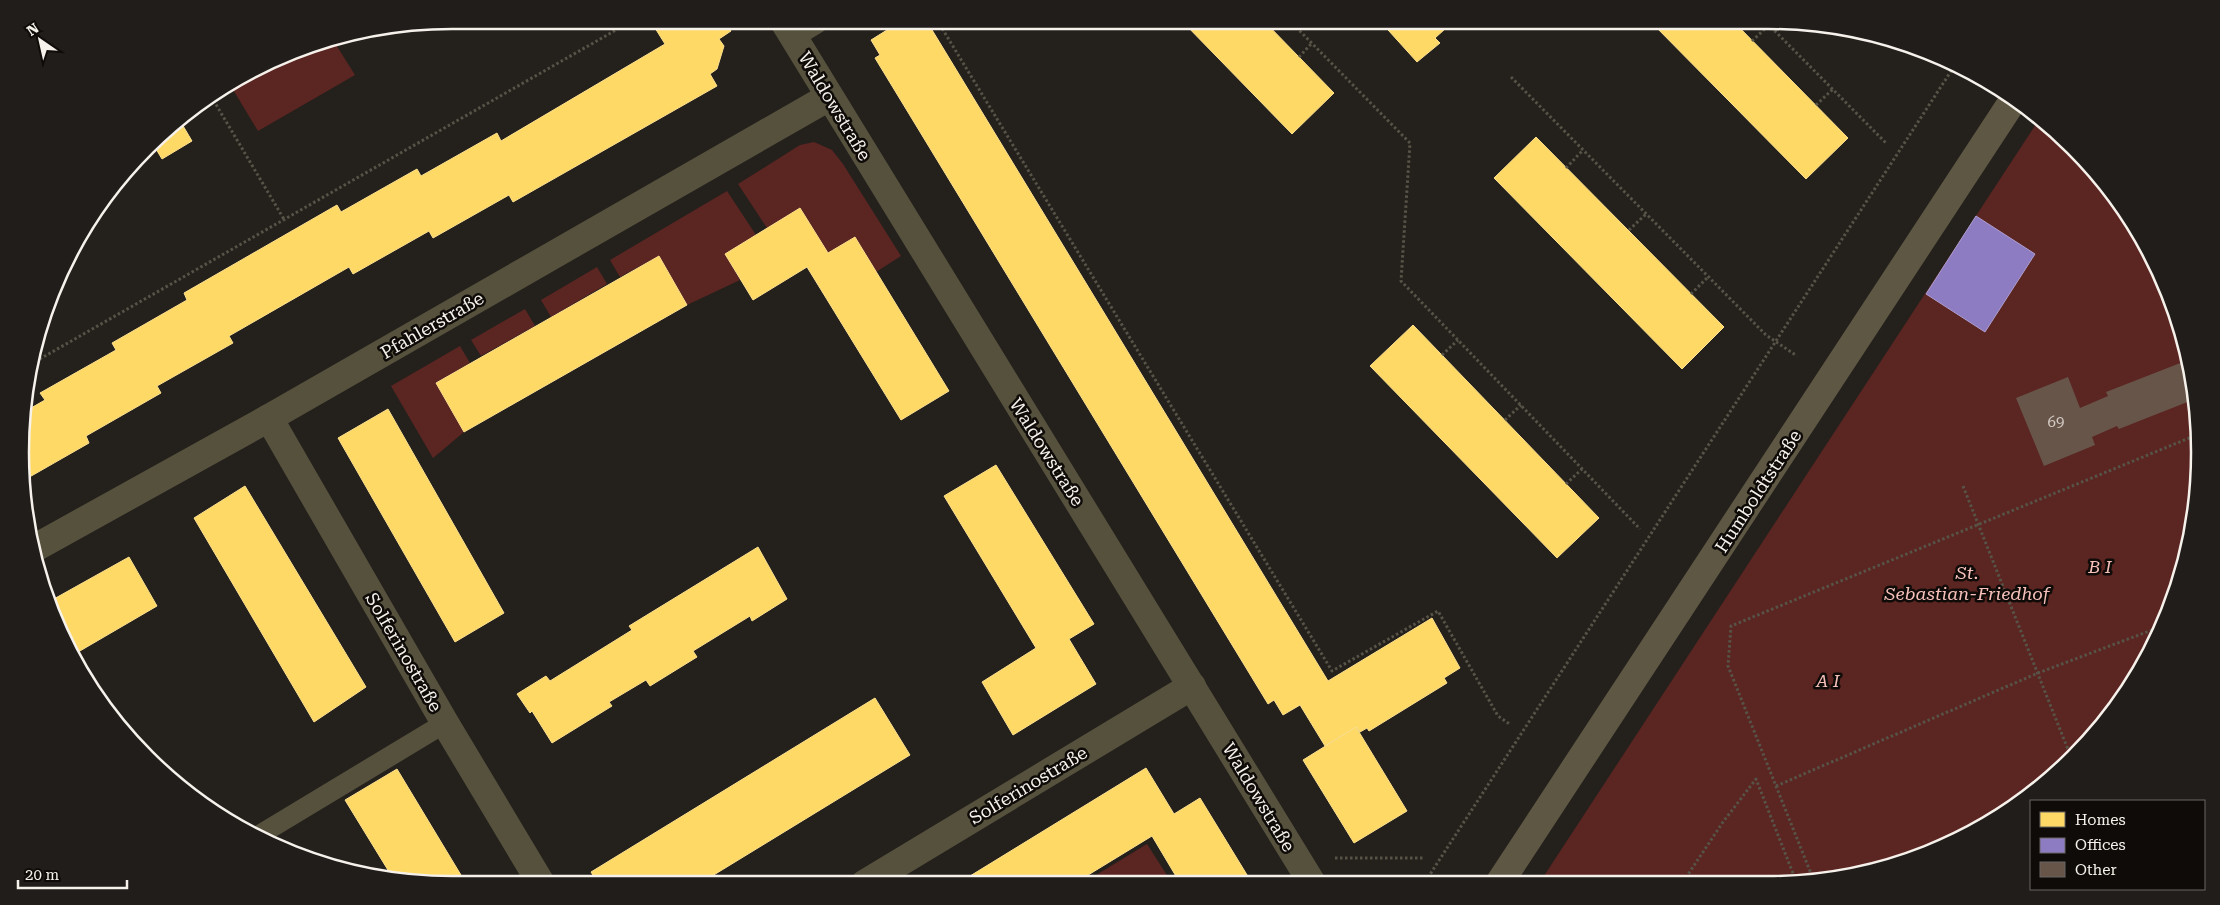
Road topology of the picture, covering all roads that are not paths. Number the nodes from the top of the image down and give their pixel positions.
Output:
1 (799, 29) edge
2 (829, 97) junction
3 (2010, 105) edge
4 (269, 418) junction
5 (39, 545) edge
6 (1192, 686) junction
7 (445, 723) junction
8 (264, 832) edge
9 (537, 876) edge
10 (877, 876) edge
11 (1308, 876) edge
12 (1504, 876) edge

1 - 2 street, Waldowstraße
2 - 4 street, Pfahlerstraße
2 - 6 street, Waldowstraße
3 - 12 street, Humboldtstraße
4 - 5 street, Pfahlerstraße
4 - 7 street, Solferinostraße
6 - 10 street, Solferinostraße
6 - 11 street, Waldowstraße
7 - 8 lane
7 - 9 street, Solferinostraße

